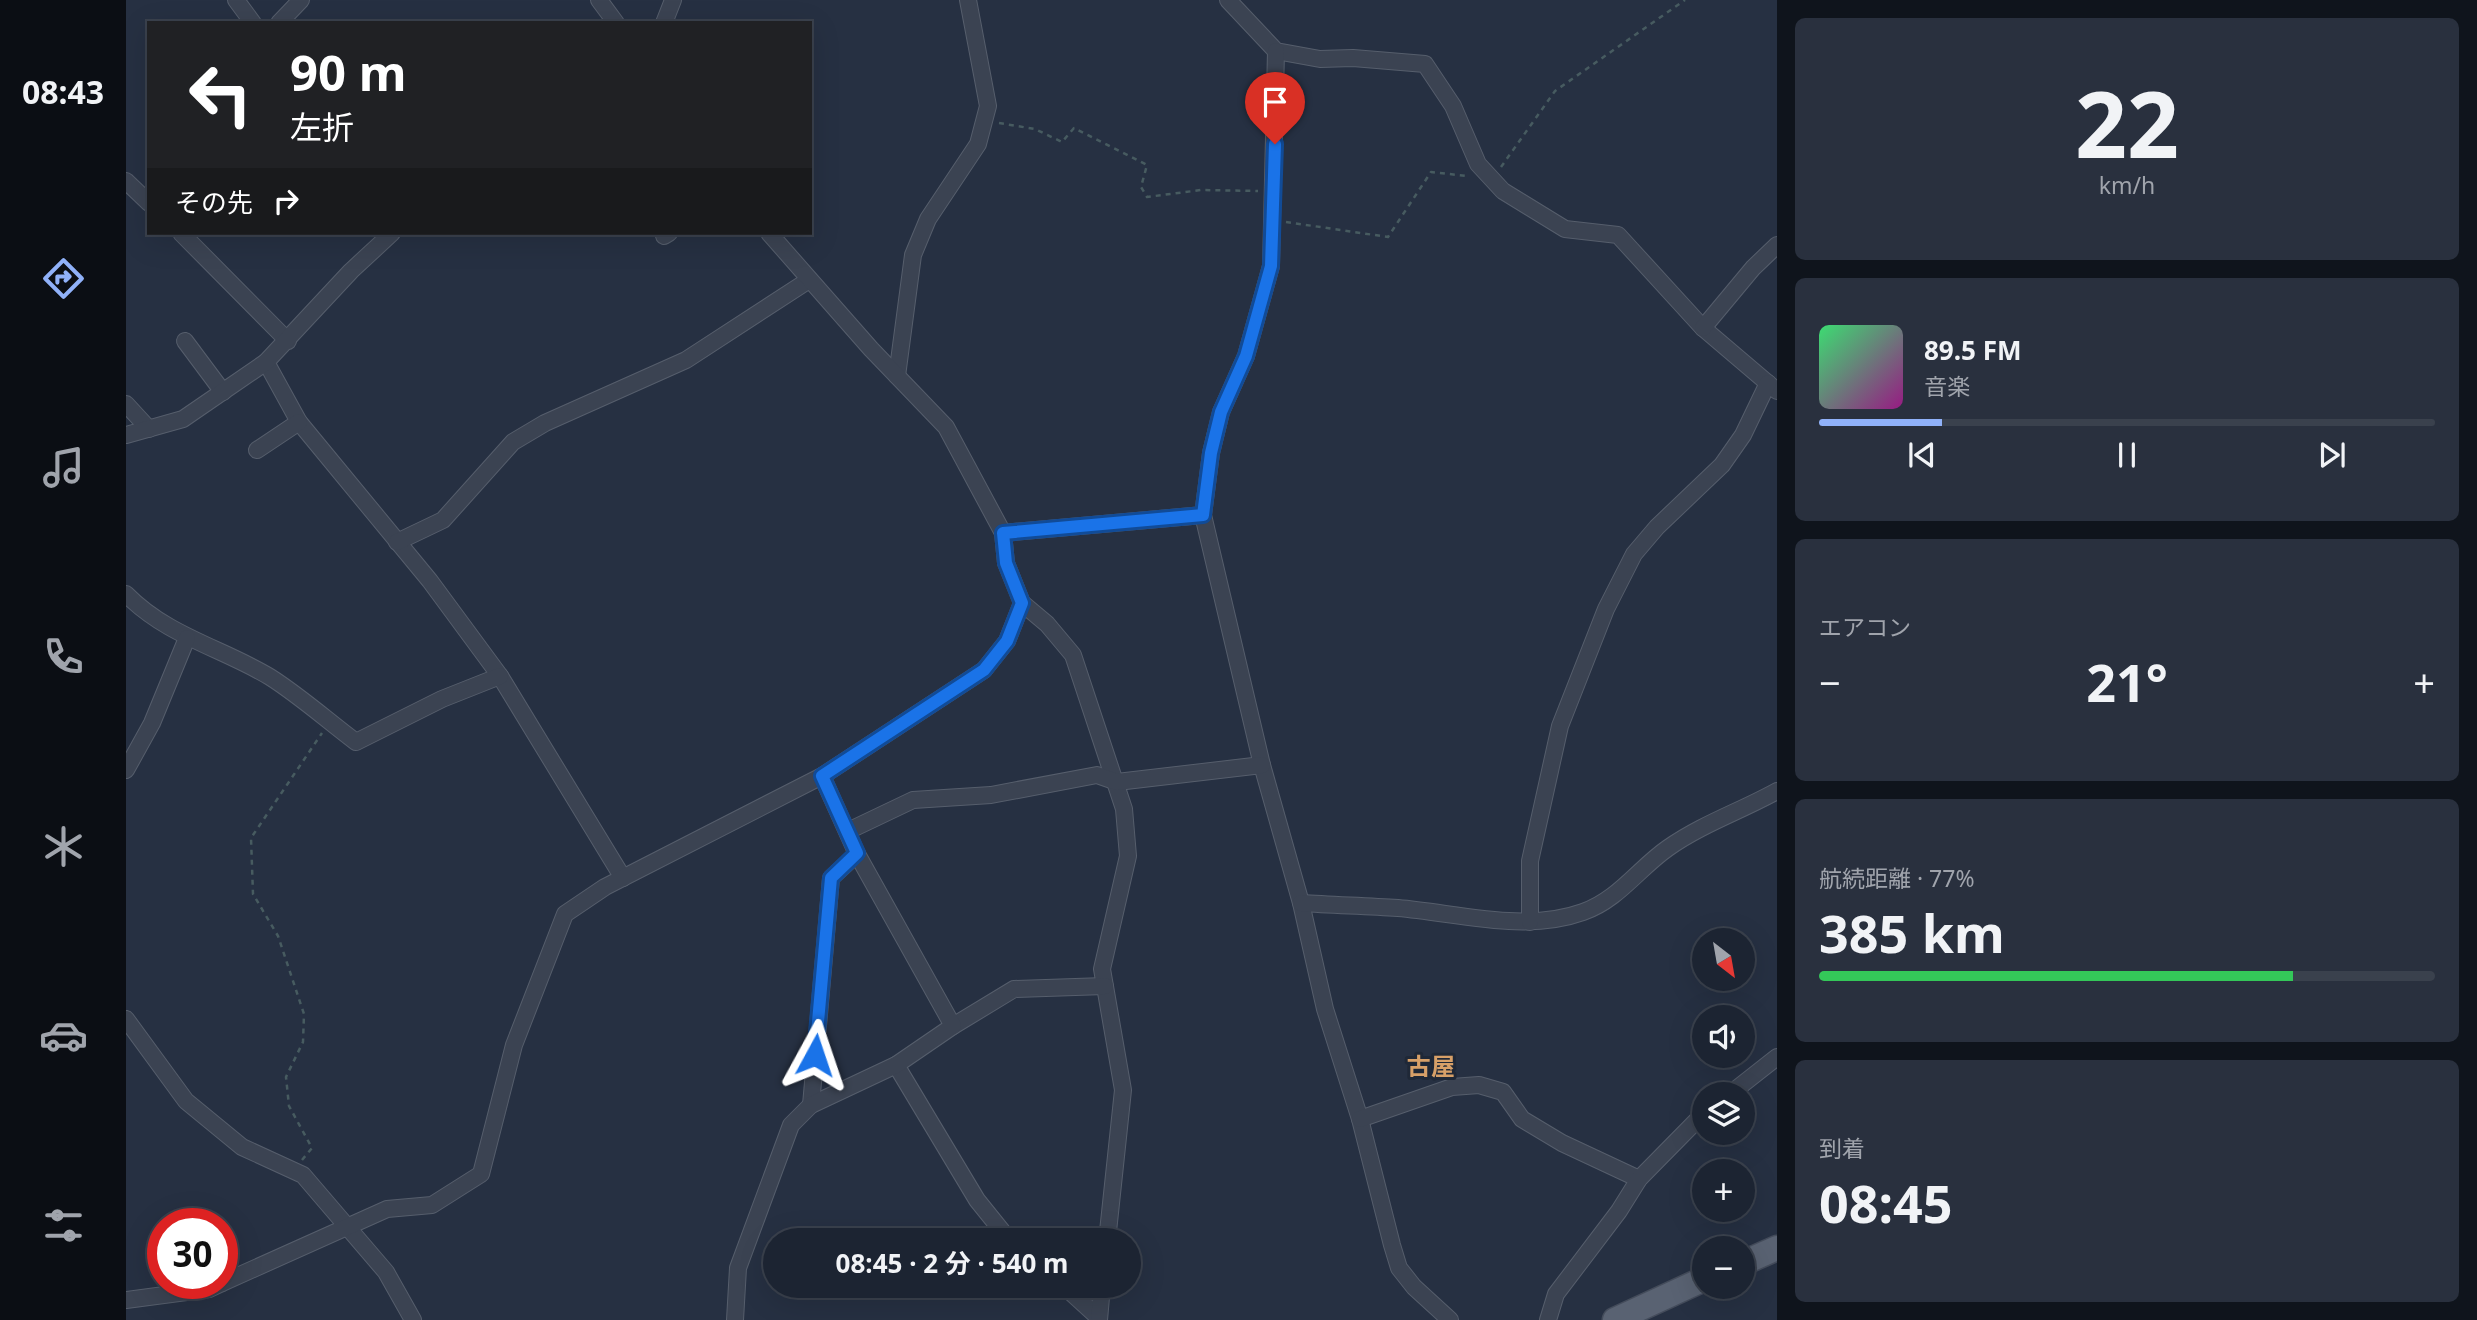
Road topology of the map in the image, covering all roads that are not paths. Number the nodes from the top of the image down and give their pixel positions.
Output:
1 (236, 0) edge
2 (301, 0) edge
3 (599, 0) edge
4 (673, 0) edge
5 (968, 0) edge
6 (1228, 0) edge
7 (252, 21) edge
8 (281, 21) edge
9 (615, 21) edge
10 (665, 21) edge
11 (1276, 51) junction
12 (126, 181) edge
13 (147, 201) edge
14 (183, 235) edge
15 (390, 235) edge
16 (771, 235) edge
17 (1777, 245) edge
18 (809, 280) junction
19 (1703, 328) junction
20 (185, 341) dead end
21 (288, 341) junction
22 (266, 362) junction
23 (897, 376) junction
24 (1772, 387) edge
25 (223, 392) junction
26 (126, 404) edge
27 (299, 422) junction
28 (149, 429) junction
29 (126, 435) edge
30 (257, 450) dead end
31 (1203, 515) junction
32 (1003, 533) junction
33 (397, 542) junction
34 (126, 594) edge
35 (1022, 603) junction
36 (187, 638) junction
37 (500, 676) junction
38 (1262, 765) junction
39 (126, 770) edge
40 (822, 776) junction
41 (1117, 782) junction
42 (1777, 791) edge
43 (848, 831) junction
44 (857, 853) junction
45 (623, 878) junction
46 (1301, 903) junction
47 (1530, 922) junction
48 (1105, 986) junction
49 (126, 1018) edge
50 (953, 1026) junction
51 (1777, 1057) edge
52 (896, 1065) junction
53 (1745, 1082) edge
54 (811, 1105) junction
55 (1360, 1119) junction
56 (1692, 1125) edge
57 (1639, 1179) junction
58 (348, 1228) junction
59 (1000, 1228) edge
60 (1108, 1228) edge
61 (1777, 1248) edge
62 (1755, 1258) edge
63 (238, 1276) edge
64 (1692, 1285) edge
65 (147, 1297) edge
66 (1077, 1298) edge
67 (1101, 1298) edge
68 (126, 1300) edge
69 (1099, 1319) edge
70 (413, 1320) edge
71 (735, 1320) edge
72 (1450, 1320) edge
73 (1548, 1320) edge
74 (1615, 1320) edge

1 - 7 street
2 - 8 street
3 - 9 street
4 - 10 street
5 - 23 street
6 - 11 street
11 - 19 street
11 - 31 street
12 - 13 street
14 - 21 street
15 - 21 street
16 - 18 street
17 - 19 street
18 - 23 street
18 - 33 street
19 - 24 street
20 - 25 street
21 - 22 street
22 - 25 street
22 - 27 street
23 - 32 street
24 - 47 street
25 - 28 street
26 - 28 street
27 - 30 street
27 - 33 street
28 - 29 street
31 - 32 street
31 - 38 street
32 - 35 street
33 - 37 street
34 - 36 street
35 - 40 street
35 - 41 street
36 - 37 street
36 - 39 street
37 - 45 street
38 - 41 street
38 - 46 street
40 - 43 street
40 - 45 street
41 - 43 street
41 - 48 street
42 - 47 street
43 - 44 street
44 - 50 street
44 - 54 street
45 - 58 street
46 - 47 street
46 - 55 street
48 - 50 street
48 - 60 street
49 - 58 street
50 - 52 street
51 - 53 street
52 - 54 street
52 - 59 street
54 - 71 street
55 - 57 street
55 - 72 street
56 - 57 street
57 - 73 street
58 - 63 street
58 - 70 street
61 - 62 main road
64 - 74 main road
65 - 68 street
66 - 69 street
67 - 69 street

